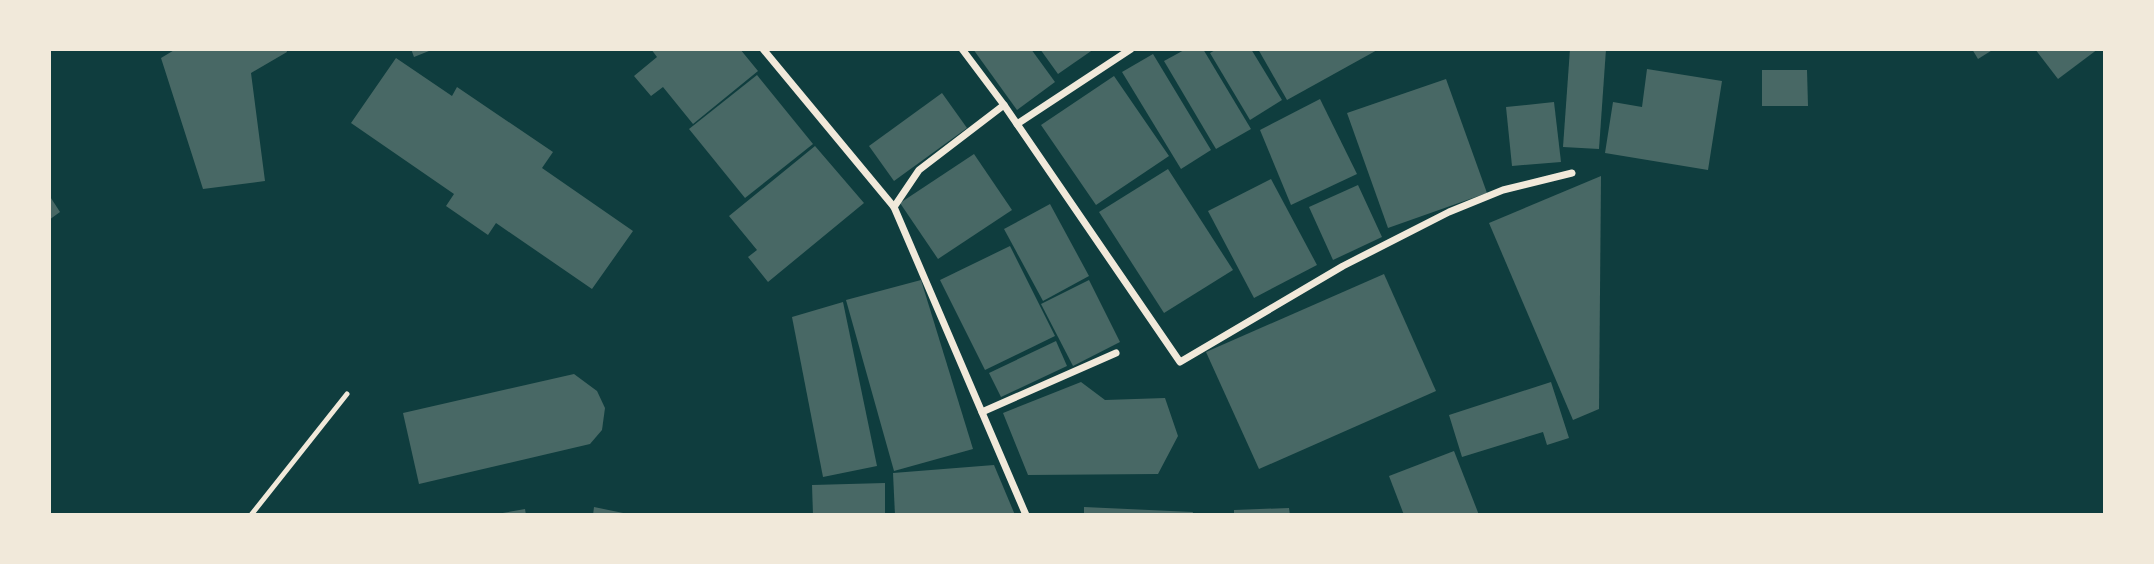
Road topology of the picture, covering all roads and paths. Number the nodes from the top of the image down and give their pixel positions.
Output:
1 (763, 49) edge
2 (962, 49) edge
3 (1131, 49) edge
4 (1004, 104) junction
5 (1017, 124) junction
6 (1572, 173) dead end
7 (894, 206) junction
8 (1116, 353) dead end
9 (346, 394) dead end
10 (982, 412) junction
11 (251, 515) edge
12 (1026, 515) edge

1 - 7 street
2 - 4 street
3 - 5 street
4 - 5 street
4 - 7 street
5 - 6 street
7 - 10 street
8 - 10 street
9 - 11 lane
10 - 12 street

